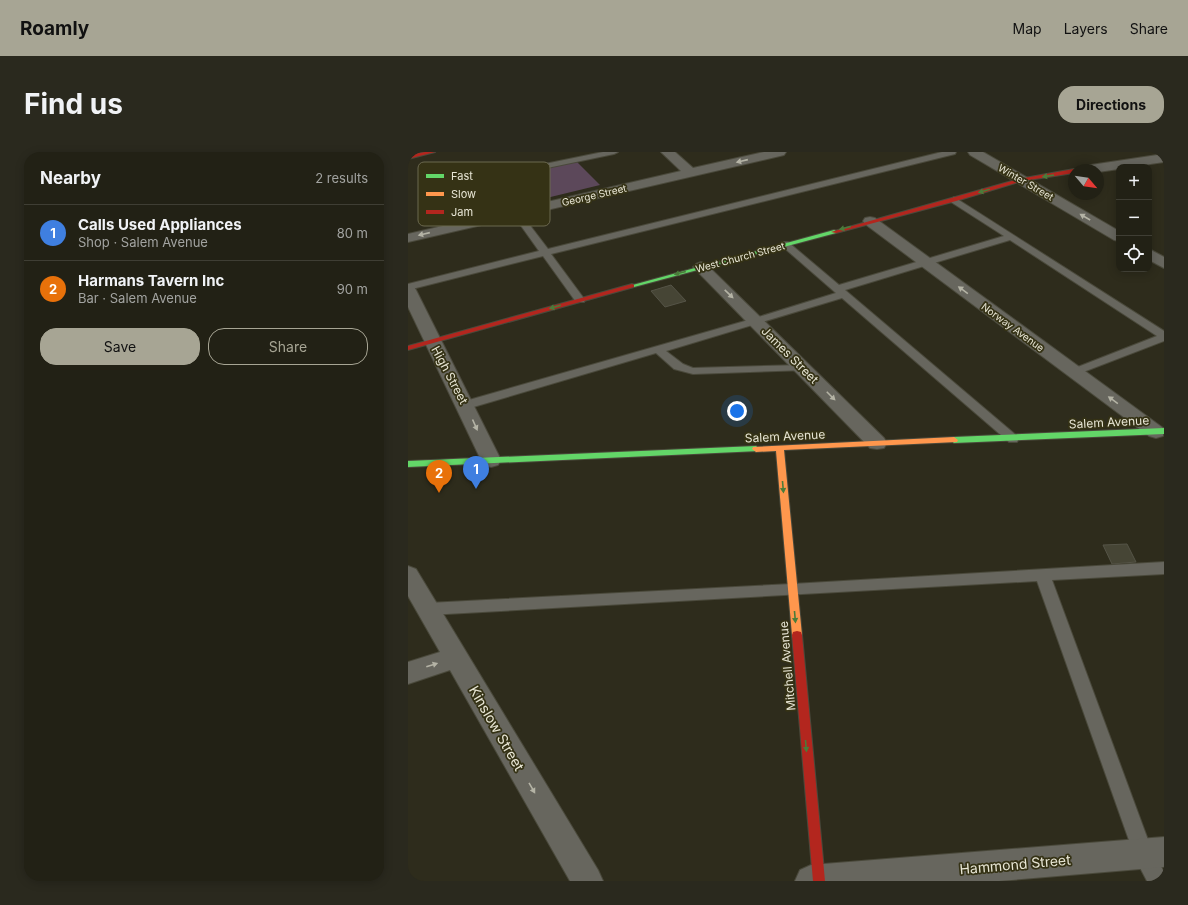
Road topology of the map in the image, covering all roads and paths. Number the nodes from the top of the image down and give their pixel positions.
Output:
1 (432, 152) edge
2 (614, 152) edge
3 (667, 152) edge
4 (780, 152) edge
5 (952, 152) edge
6 (974, 152) edge
7 (408, 157) edge
8 (1164, 158) edge
9 (550, 165) edge
10 (1104, 167) edge
11 (690, 172) junction
12 (1068, 173) edge
13 (1021, 180) junction
14 (954, 200) junction
15 (550, 205) edge
16 (870, 222) junction
17 (460, 226) edge
18 (526, 226) edge
19 (1117, 236) edge
20 (1011, 237) junction
21 (408, 238) edge
22 (786, 244) junction
23 (545, 252) junction
24 (1152, 256) edge
25 (925, 262) junction
26 (1164, 263) edge
27 (701, 267) junction
28 (408, 289) edge
29 (841, 292) junction
30 (580, 300) junction
31 (756, 321) junction
32 (1164, 336) edge
33 (433, 342) junction
34 (408, 348) edge
35 (658, 349) junction
36 (803, 368) junction
37 (1074, 372) junction
38 (466, 405) junction
39 (1160, 432) edge
40 (1013, 438) junction
41 (877, 443) junction
42 (780, 448) junction
43 (491, 460) junction
44 (408, 464) edge
45 (1164, 568) edge
46 (408, 575) edge
47 (1042, 576) junction
48 (792, 590) junction
49 (428, 609) junction
50 (456, 658) junction
51 (408, 673) edge
52 (1154, 853) edge
53 (587, 881) edge
54 (816, 881) edge
55 (1158, 881) edge

1 - 7 street
2 - 9 lane
3 - 11 street
4 -> 11 street, George Street
5 - 23 lane
6 - 13 street, Winter Street
8 - 10 street
11 - 15 street, George Street
12 -> 13 street, West Church Street
13 -> 14 street, West Church Street
19 -> 13 street, Winter Street
14 - 16 street, West Church Street
14 - 20 lane
16 -> 22 street, West Church Street
16 - 25 street, Norway Avenue
17 -> 21 street, George Street
18 - 23 lane
20 - 25 lane
20 - 32 lane
22 - 27 street, West Church Street
22 - 29 lane
23 - 28 lane
23 - 30 lane
24 - 26 street
25 - 29 lane
37 -> 25 street, Norway Avenue
27 -> 30 street, West Church Street
27 -> 31 street, James Street
28 - 33 street, High Street
29 - 31 lane
29 - 40 lane
30 -> 33 street, West Church Street
31 - 35 lane
31 - 36 street, James Street
32 - 37 lane
33 - 34 street, West Church Street
33 - 38 street, High Street
35 - 36 lane
35 - 38 lane
36 -> 41 street, James Street
39 -> 37 street, Norway Avenue
38 -> 43 street, High Street
39 - 40 street, Salem Avenue
40 - 41 street, Salem Avenue
41 - 42 street, Salem Avenue
42 - 43 street, Salem Avenue
42 -> 48 street, Mitchell Avenue
43 - 44 street, Salem Avenue
45 - 47 lane
46 - 49 street, Kinslow Street
47 - 48 lane
47 - 52 lane
48 - 49 lane
48 -> 54 street, Mitchell Avenue
49 - 50 street, Kinslow Street
51 -> 50 street
50 -> 53 street, Kinslow Street
52 - 54 street, Hammond Street
52 - 55 lane

